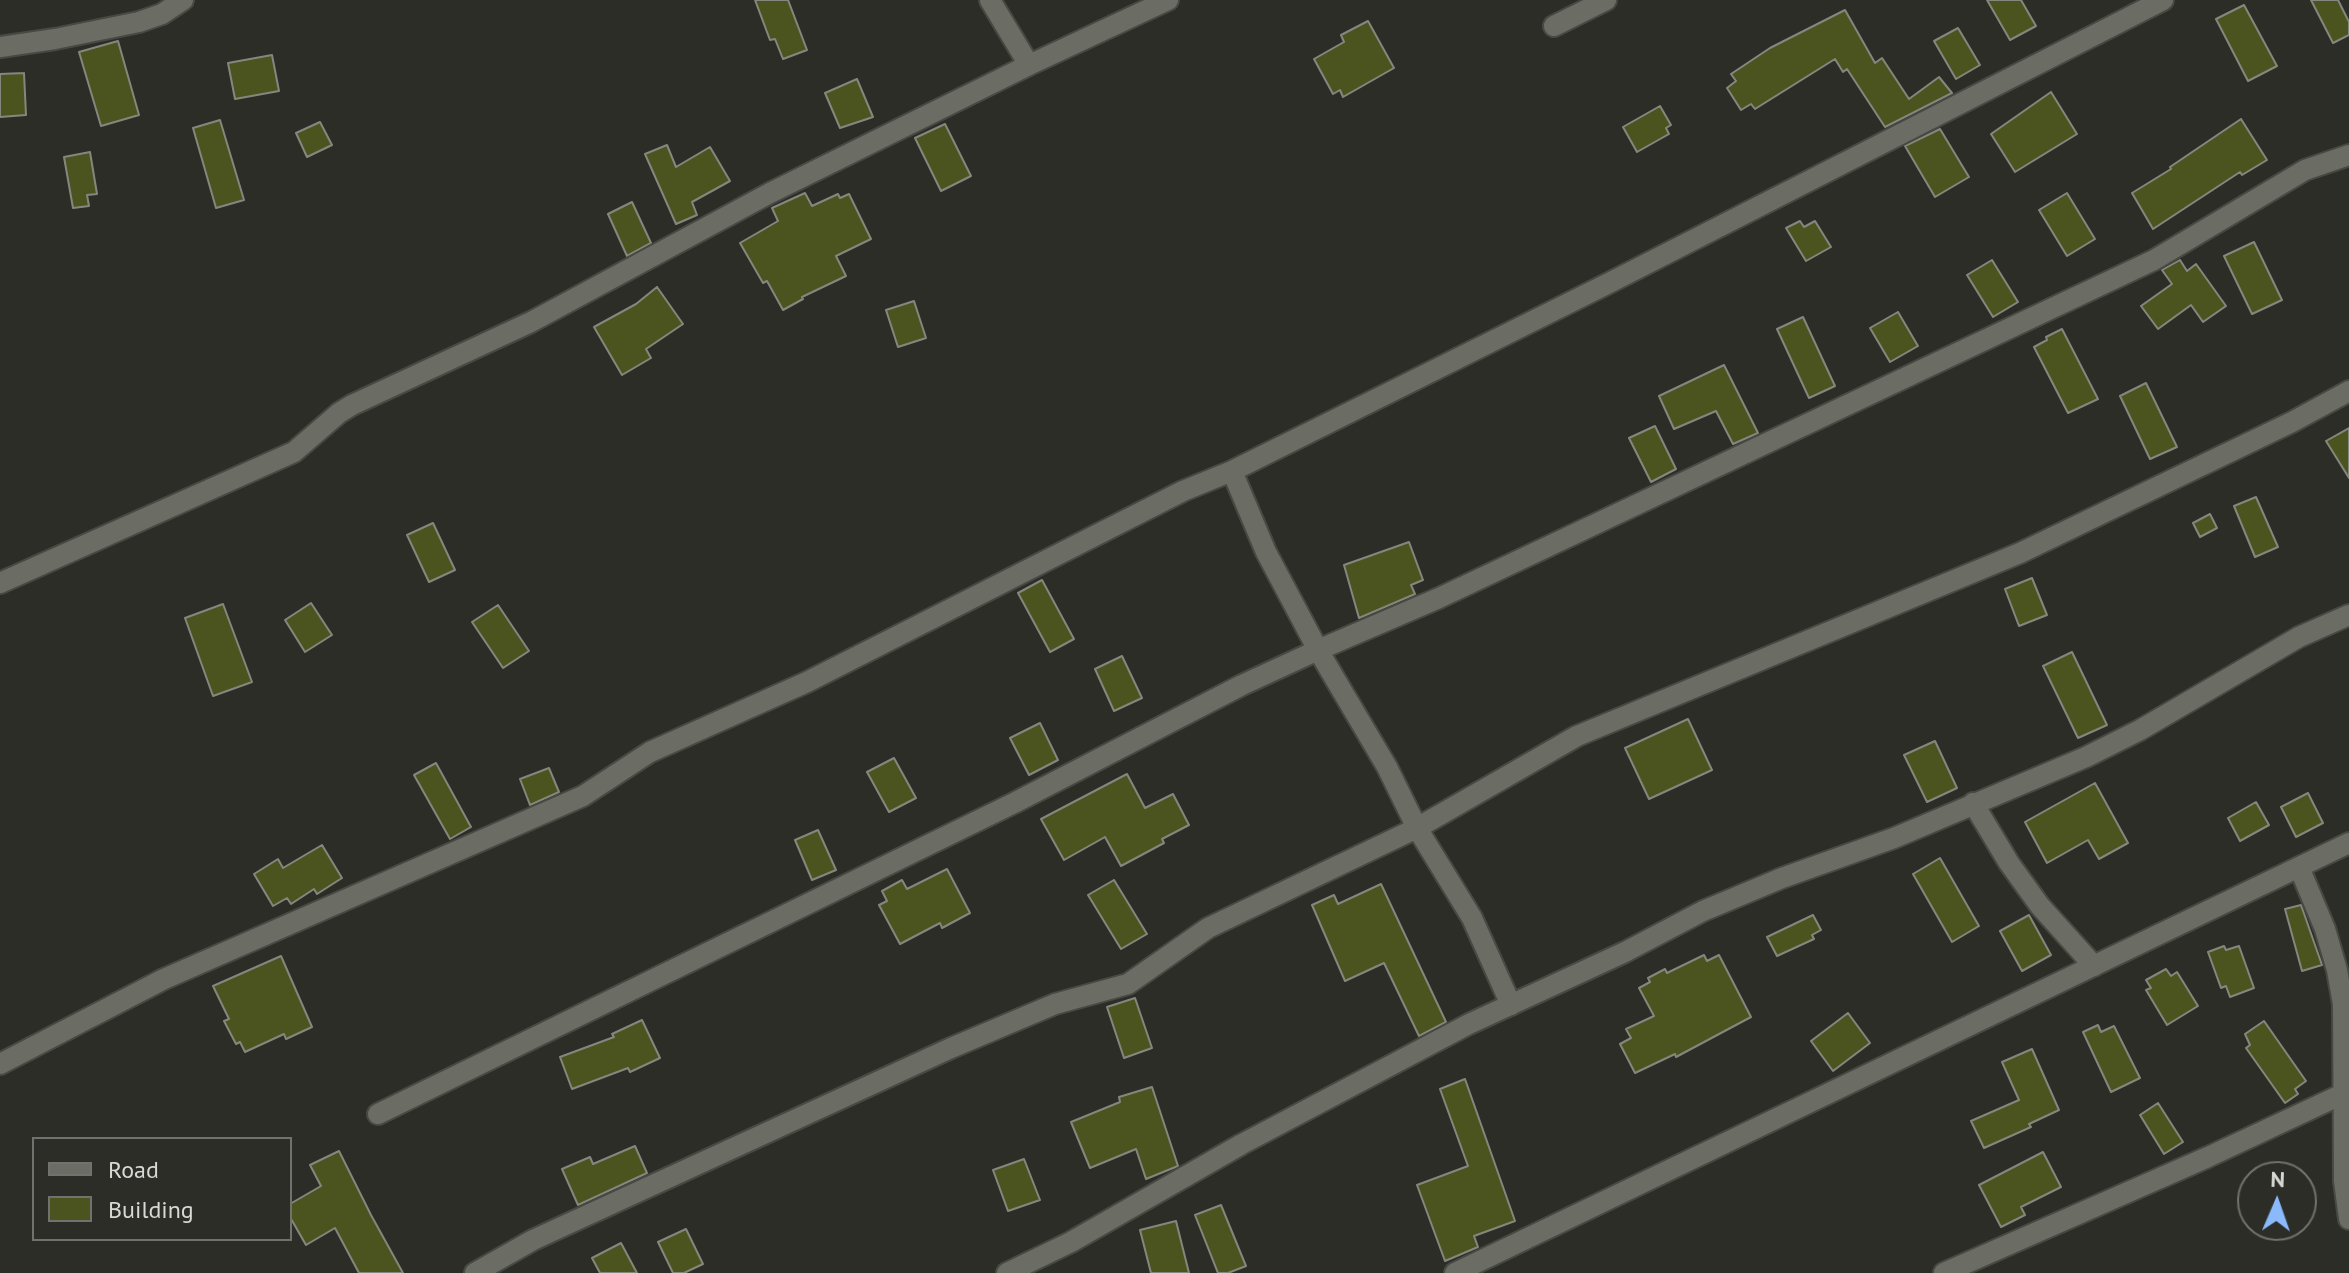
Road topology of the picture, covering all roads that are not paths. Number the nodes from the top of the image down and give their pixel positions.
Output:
1 (183, 0) edge
2 (990, 0) edge
3 (1168, 0) edge
4 (1606, 0) edge
5 (2163, 0) edge
6 (1554, 26) dead end
7 (0, 47) edge
8 (1029, 65) junction
9 (2349, 155) edge
10 (2349, 391) edge
11 (1232, 471) junction
12 (0, 583) edge
13 (2349, 615) edge
14 (1318, 650) junction
15 (1973, 803) junction
16 (1417, 828) junction
17 (2349, 843) edge
18 (2299, 867) junction
19 (2094, 966) junction
20 (1511, 1005) junction
21 (0, 1064) edge
22 (2347, 1092) edge
23 (378, 1114) dead end
24 (2349, 1219) edge
25 (475, 1273) edge
26 (1007, 1273) edge
27 (1455, 1273) edge
28 (1944, 1273) edge

1 - 7 street
2 - 8 street
3 - 8 street
4 - 6 street
5 - 11 street
8 - 12 street
9 - 14 street
10 - 16 street
11 - 14 street
11 - 21 street
13 - 15 street
14 - 16 street
14 - 23 street
15 - 19 street
15 - 20 street
16 - 20 street
16 - 25 street
17 - 18 street
18 - 19 street
18 - 22 street
19 - 27 street
20 - 26 street
22 - 24 street
22 - 28 street

